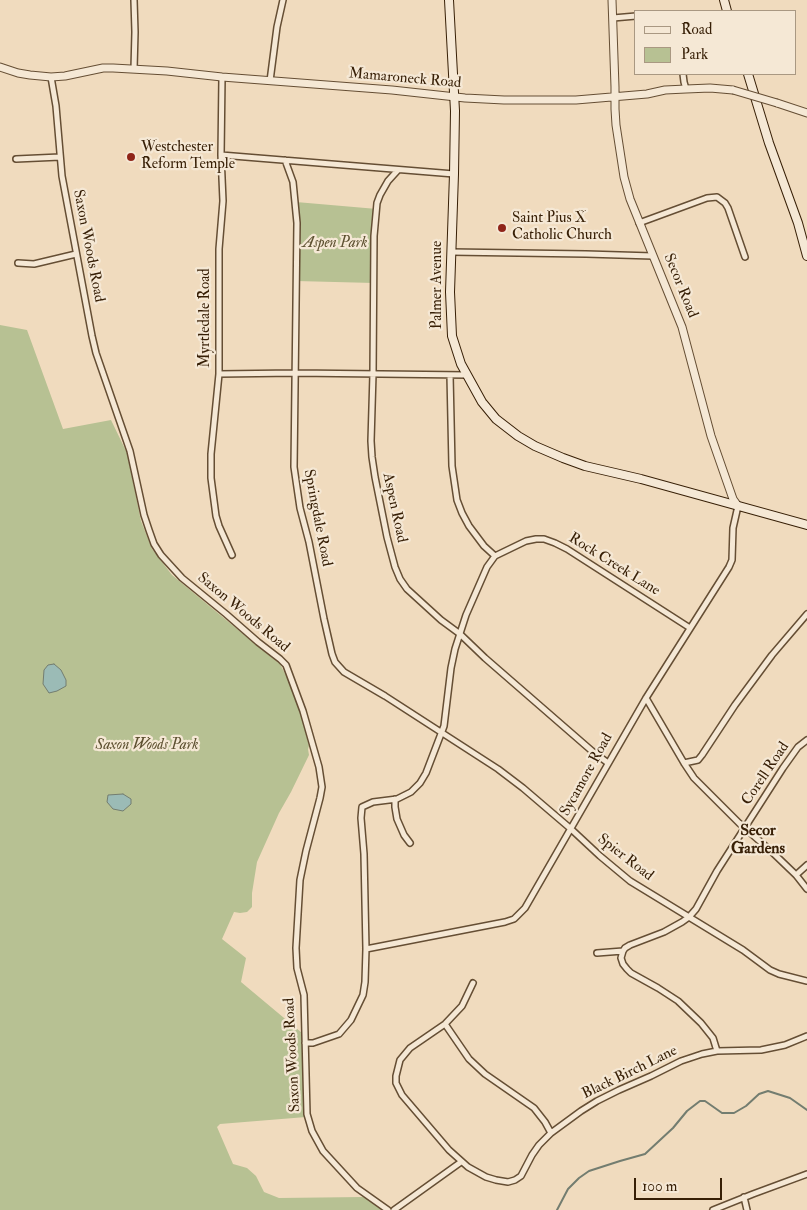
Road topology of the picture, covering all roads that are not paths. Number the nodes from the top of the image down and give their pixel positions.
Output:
1 (134, 0) edge
2 (283, 0) edge
3 (449, 0) edge
4 (612, 0) edge
5 (634, 16) edge
6 (613, 18) junction
7 (0, 66) edge
8 (134, 69) junction
9 (683, 75) edge
10 (748, 75) edge
11 (51, 77) junction
12 (222, 77) junction
13 (270, 81) junction
14 (686, 89) junction
15 (454, 96) junction
16 (615, 96) junction
17 (807, 113) edge
18 (221, 155) junction
19 (60, 157) junction
20 (16, 159) dead end
21 (285, 160) junction
22 (398, 170) junction
23 (454, 174) junction
24 (639, 223) junction
25 (451, 252) junction
26 (76, 254) junction
27 (653, 256) junction
28 (807, 256) edge
29 (745, 257) dead end
30 (18, 263) dead end
31 (295, 373) junction
32 (219, 374) junction
33 (373, 374) junction
34 (450, 375) junction
35 (466, 375) junction
36 (738, 506) junction
37 (807, 525) edge
38 (232, 555) dead end
39 (495, 556) junction
40 (807, 614) edge
41 (690, 628) junction
42 (460, 634) junction
43 (646, 698) junction
44 (442, 732) junction
45 (807, 740) edge
46 (684, 762) junction
47 (608, 763) junction
48 (395, 800) junction
49 (744, 828) junction
50 (571, 830) junction
51 (410, 843) dead end
52 (807, 865) edge
53 (796, 875) junction
54 (807, 889) edge
55 (689, 917) junction
56 (366, 949) junction
57 (622, 951) junction
58 (597, 952) dead end
59 (807, 981) edge
60 (474, 983) dead end
61 (445, 1024) junction
62 (807, 1036) edge
63 (305, 1043) junction
64 (717, 1051) junction
65 (550, 1133) junction
66 (461, 1162) junction
67 (807, 1174) edge
68 (744, 1197) junction
69 (388, 1210) edge
70 (394, 1210) edge
71 (713, 1210) edge
72 (747, 1210) edge

1 - 8 street
2 - 13 street
3 - 15 main road, Palmer Avenue
4 - 6 street, Secor Road
5 - 6 street
6 - 16 street, Secor Road
7 - 11 street, Mamaroneck Road
8 - 11 street, Mamaroneck Road
8 - 12 street, Mamaroneck Road
9 - 14 street
10 - 28 main road
11 - 19 street, Saxon Woods Road
12 - 13 street, Mamaroneck Road
12 - 18 street, Myrtledale Road
13 - 15 street, Mamaroneck Road
14 - 16 street, Mamaroneck Road
14 - 17 street, Mamaroneck Road, bridge
15 - 16 street, Mamaroneck Road
15 - 23 main road, Palmer Avenue
16 - 24 street, Secor Road
18 - 21 street
18 - 32 street, Myrtledale Road
19 - 20 street
19 - 26 street, Saxon Woods Road
21 - 22 street
21 - 31 street, Springdale Road
22 - 23 street
22 - 33 street, Aspen Road
23 - 25 main road, Palmer Avenue
24 - 27 street, Secor Road
24 - 29 street
25 - 27 street
25 - 35 main road, Palmer Avenue
26 - 30 street
26 - 63 street, Saxon Woods Road
27 - 36 street, Secor Road
31 - 32 street
31 - 33 street
31 - 44 street, Springdale Road
32 - 38 street, Myrtledale Road
33 - 34 street
33 - 42 street, Aspen Road
34 - 35 street
34 - 39 street
35 - 36 main road, Palmer Avenue
36 - 37 main road
36 - 41 street, Sycamore Road
39 - 41 street, Rock Creek Lane
39 - 42 street
40 - 46 street
41 - 43 street, Sycamore Road
42 - 44 street
42 - 47 street, Aspen Road
43 - 46 street
43 - 47 street, Sycamore Road
44 - 48 street
44 - 50 street, Spier Road
45 - 49 street, Corell Road
46 - 49 street
47 - 50 street, Sycamore Road
48 - 51 street
48 - 56 street
49 - 53 street
49 - 55 street, Corell Road
50 - 55 street, Spier Road
50 - 56 street, Sycamore Road
52 - 53 street
53 - 54 street
55 - 57 street, Corell Road
55 - 59 street, Spier Road
56 - 63 street
57 - 58 street, Corell Road
57 - 64 street
60 - 61 street
61 - 65 street
61 - 66 street
62 - 64 street, Black Birch Lane
63 - 69 street, Saxon Woods Road
64 - 65 street, Black Birch Lane
65 - 66 street, Black Birch Lane
66 - 70 street
67 - 68 street
68 - 71 street
68 - 72 street

